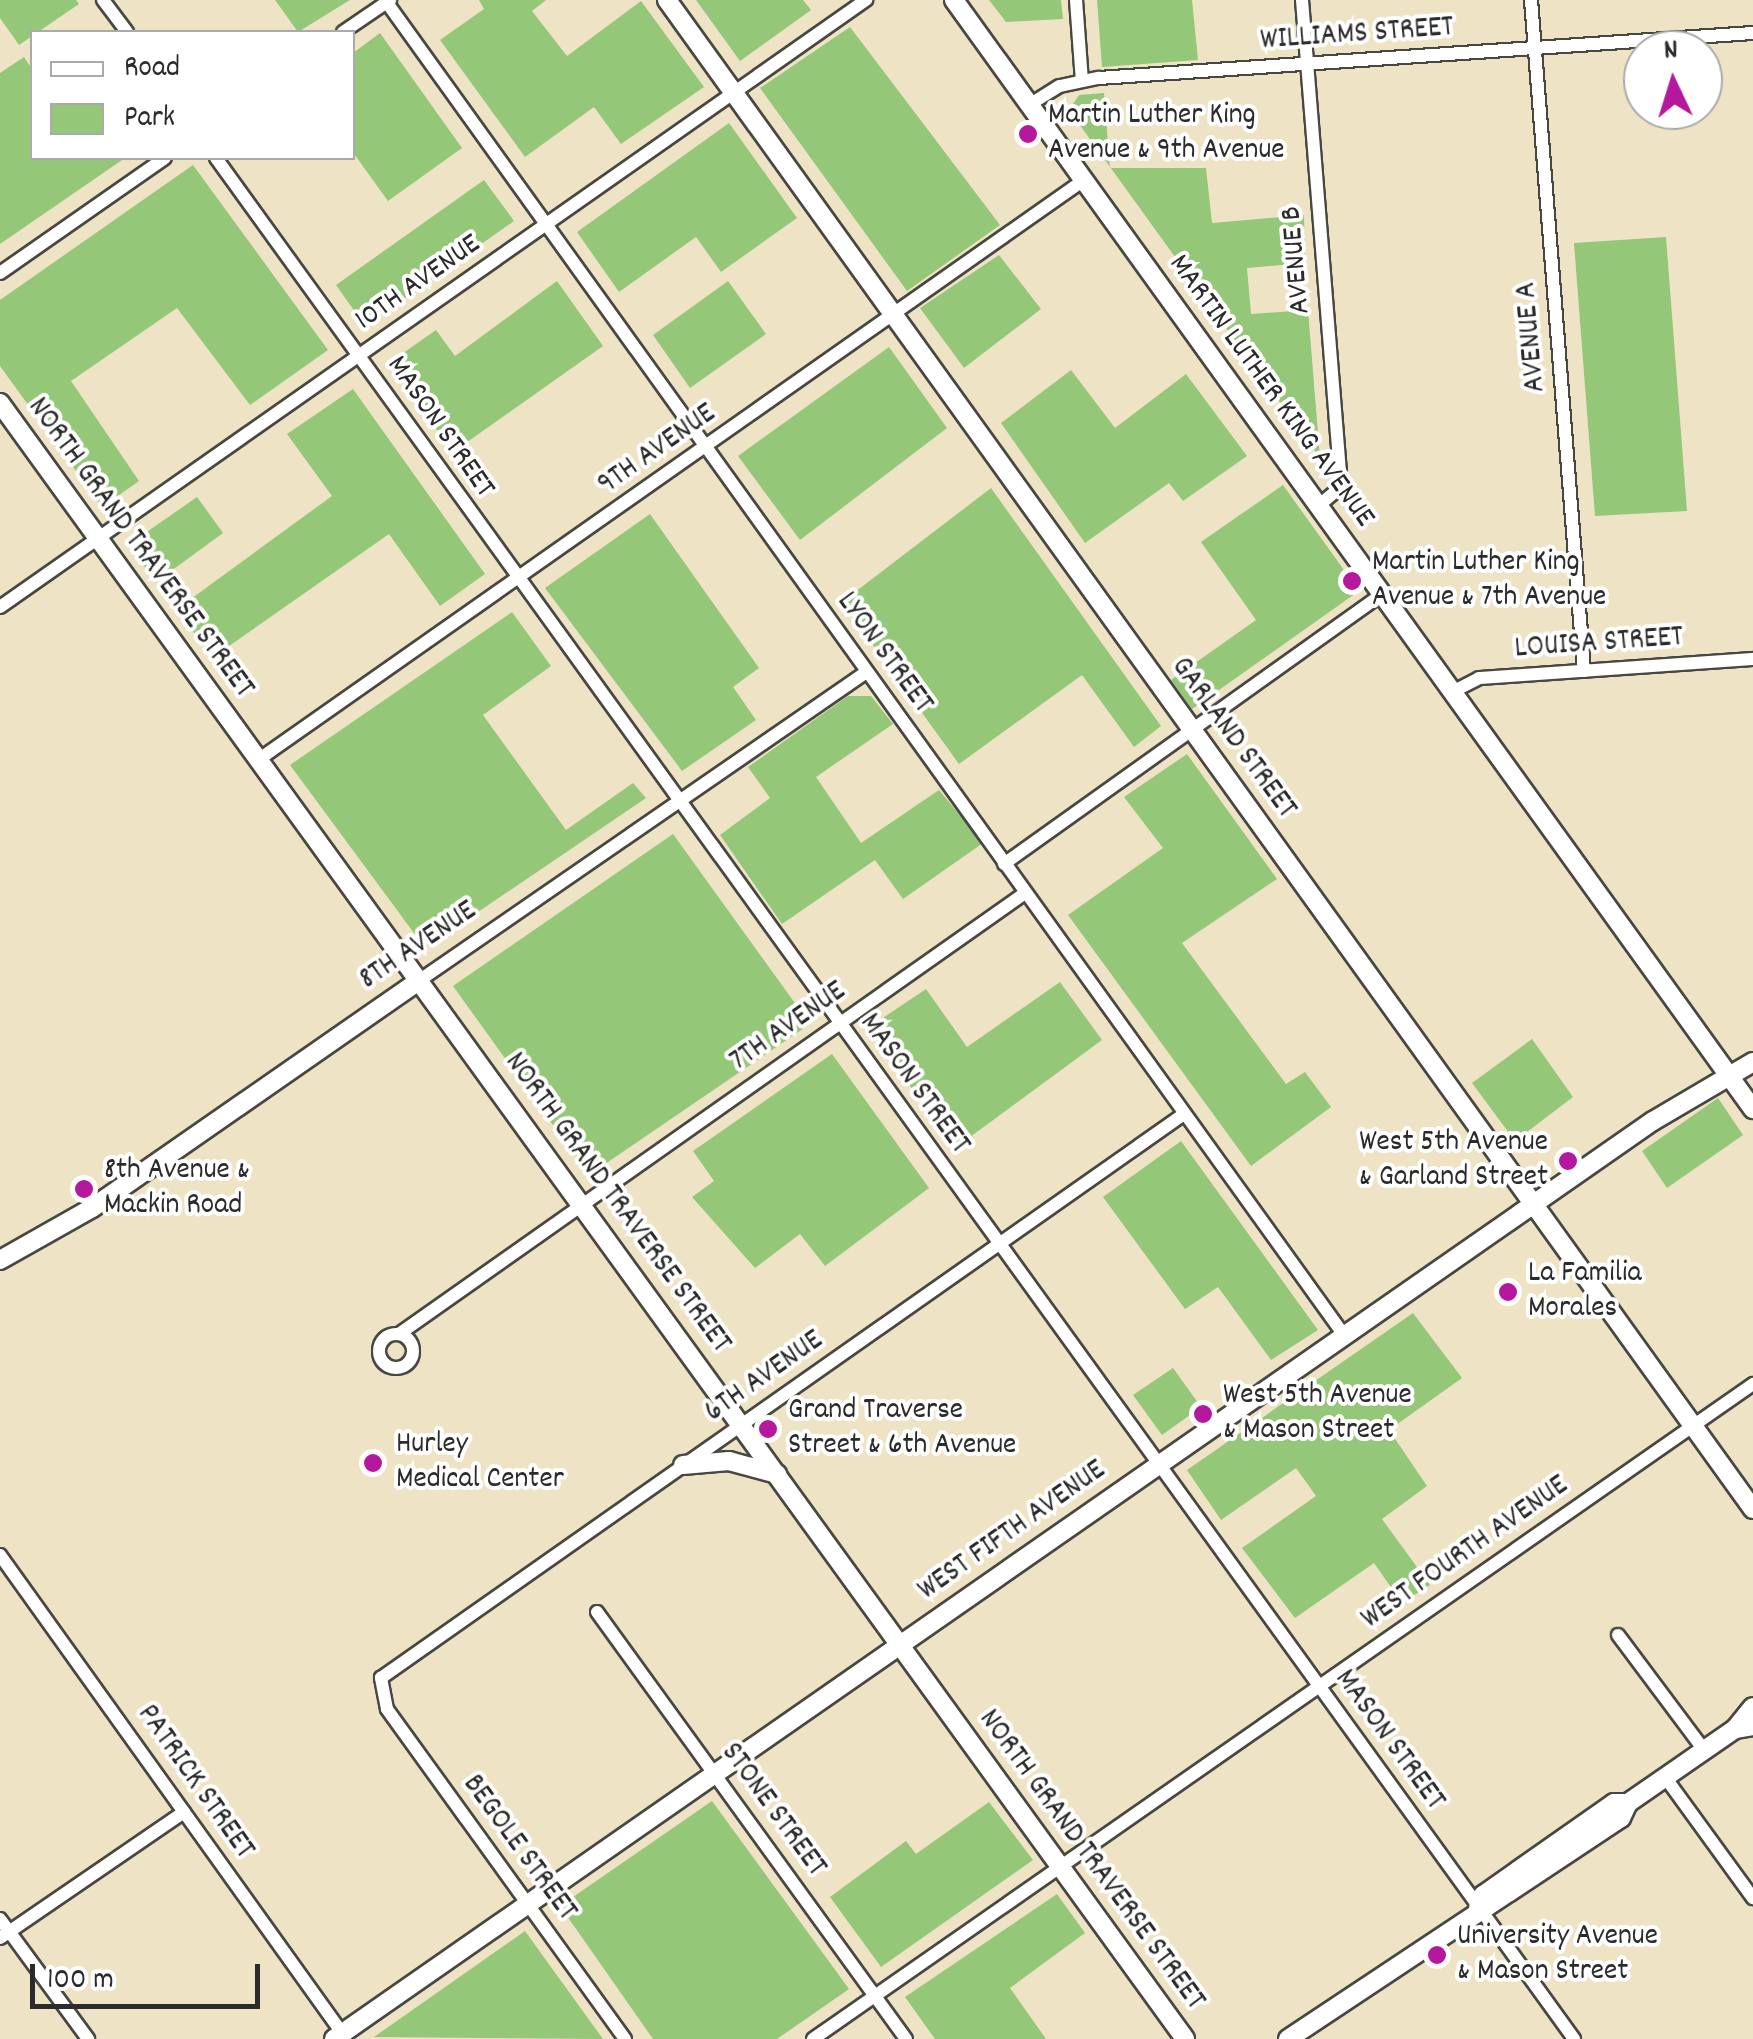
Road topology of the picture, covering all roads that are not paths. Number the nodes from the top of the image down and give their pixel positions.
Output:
1 (104, 0) edge
2 (667, 0) edge
3 (866, 0) edge
4 (954, 0) edge
5 (1076, 0) edge
6 (1302, 0) edge
7 (1531, 0) edge
8 (387, 1) edge
9 (125, 30) edge
10 (347, 30) edge
11 (1753, 34) edge
12 (1535, 48) junction
13 (1307, 64) junction
14 (1082, 81) junction
15 (734, 92) junction
16 (1030, 104) junction
17 (162, 160) edge
18 (217, 160) edge
19 (1084, 180) junction
20 (545, 226) junction
21 (0, 273) edge
22 (895, 314) junction
23 (358, 357) junction
24 (0, 403) edge
25 (704, 450) junction
26 (1318, 506) junction
27 (98, 539) junction
28 (517, 581) junction
29 (1382, 594) junction
30 (0, 607) edge
31 (1753, 659) edge
32 (1584, 671) junction
33 (865, 673) junction
34 (1452, 692) junction
35 (1192, 730) junction
36 (258, 760) junction
37 (678, 802) junction
38 (1004, 864) junction
39 (1024, 893) junction
40 (420, 980) junction
41 (838, 1024) junction
42 (1753, 1062) edge
43 (1727, 1072) junction
44 (1753, 1109) edge
45 (1184, 1114) junction
46 (581, 1202) junction
47 (1533, 1204) junction
48 (998, 1246) junction
49 (0, 1260) edge
50 (399, 1334) dead end
51 (1344, 1335) junction
52 (1753, 1384) edge
53 (742, 1425) junction
54 (1693, 1426) junction
55 (1157, 1465) junction
56 (683, 1466) junction
57 (778, 1474) junction
58 (1753, 1509) edge
59 (0, 1555) edge
60 (597, 1612) dead end
61 (1618, 1635) dead end
62 (901, 1644) junction
63 (379, 1686) joint
64 (1318, 1687) junction
65 (1753, 1706) edge
66 (1744, 1727) edge
67 (1704, 1750) junction
68 (714, 1774) junction
69 (1665, 1777) junction
70 (184, 1812) junction
71 (1060, 1867) junction
72 (1753, 1898) edge
73 (527, 1904) junction
74 (1478, 1908) junction
75 (3, 1929) edge
76 (875, 1996) junction
77 (341, 2037) edge
78 (88, 2039) edge
79 (625, 2039) edge
80 (814, 2039) edge
81 (906, 2039) edge
82 (1184, 2039) edge
83 (1288, 2039) edge
84 (1574, 2039) edge

1 - 9 street
2 - 15 street, GARLAND STREET
3 - 15 street, 10TH AVENUE
4 - 16 street, MARTIN LUTHER KING AVENUE
5 - 14 street
6 - 13 street, AVENUE B
7 - 12 street, AVENUE A
8 - 10 street
8 - 20 street, LYON STREET
11 - 12 street, WILLIAMS STREET
12 - 13 street, WILLIAMS STREET
12 - 32 street, AVENUE A
13 - 14 street, WILLIAMS STREET
13 - 26 street, AVENUE B
14 - 16 street, WILLIAMS STREET
15 - 20 street, 10TH AVENUE
15 - 22 street, GARLAND STREET
16 - 19 street, MARTIN LUTHER KING AVENUE
17 - 21 street
18 - 23 street, MASON STREET
19 - 22 street, 9TH AVENUE
19 - 26 street, MARTIN LUTHER KING AVENUE
20 - 23 street, 10TH AVENUE
20 - 25 street, LYON STREET
22 - 25 street, 9TH AVENUE
22 - 35 street, GARLAND STREET
23 - 27 street, 10TH AVENUE
23 - 28 street, MASON STREET
24 - 27 street, NORTH GRAND TRAVERSE STREET
25 - 28 street, 9TH AVENUE
25 - 33 street, LYON STREET
26 - 29 street, MARTIN LUTHER KING AVENUE
27 - 30 street, 10TH AVENUE
27 - 36 street, NORTH GRAND TRAVERSE STREET
28 - 36 street, 9TH AVENUE
28 - 37 street, MASON STREET
29 - 34 street, MARTIN LUTHER KING AVENUE
29 - 35 street
31 - 32 street, LOUISA STREET
32 - 34 street, LOUISA STREET
33 - 37 street, 8TH AVENUE
33 - 38 street, LYON STREET
34 - 43 street, MARTIN LUTHER KING AVENUE
35 - 38 street
35 - 47 street, GARLAND STREET
36 - 40 street, NORTH GRAND TRAVERSE STREET
37 - 40 street, 8TH AVENUE
37 - 41 street, MASON STREET
38 - 39 street, LYON STREET
39 - 41 street, 7TH AVENUE
39 - 45 street, LYON STREET
40 - 46 street, NORTH GRAND TRAVERSE STREET
40 - 49 street, 8TH AVENUE
41 - 46 street, 7TH AVENUE
41 - 48 street, MASON STREET
42 - 43 street, WEST FIFTH AVENUE
43 - 44 street, MARTIN LUTHER KING AVENUE
43 - 47 street, WEST FIFTH AVENUE
45 - 48 street, 6TH AVENUE
45 - 51 street, LYON STREET
46 - 50 street, 7TH AVENUE
46 - 53 street, NORTH GRAND TRAVERSE STREET
47 - 51 street, WEST FIFTH AVENUE
47 - 54 street, GARLAND STREET
48 - 53 street, 6TH AVENUE
48 - 55 street, MASON STREET
51 - 55 street, WEST FIFTH AVENUE
52 - 54 street, WEST FOURTH AVENUE
53 - 56 street, 6TH AVENUE
53 - 57 street, NORTH GRAND TRAVERSE STREET
54 - 58 street, GARLAND STREET
54 - 64 street, WEST FOURTH AVENUE
55 - 62 street, WEST FIFTH AVENUE
55 - 64 street, MASON STREET
56 - 57 street
56 - 63 street, 6TH AVENUE
57 - 62 street, NORTH GRAND TRAVERSE STREET
59 - 70 street, PATRICK STREET
60 - 68 street, STONE STREET
61 - 67 street
62 - 68 street, WEST FIFTH AVENUE
62 - 71 street, NORTH GRAND TRAVERSE STREET
63 - 73 street, BEGOLE STREET
64 - 71 street, WEST FOURTH AVENUE
64 - 74 street, MASON STREET
65 - 66 street
66 - 67 street
67 - 69 street
68 - 73 street, WEST FIFTH AVENUE
68 - 76 street, STONE STREET
69 - 72 street
69 - 74 street
70 - 75 street
70 - 77 street, PATRICK STREET
71 - 76 street, WEST FOURTH AVENUE
71 - 82 street, NORTH GRAND TRAVERSE STREET
73 - 77 street, WEST FIFTH AVENUE
73 - 79 street, BEGOLE STREET
74 - 83 street
74 - 84 street, MASON STREET
75 - 78 street
76 - 80 street, WEST FOURTH AVENUE
76 - 81 street, STONE STREET

